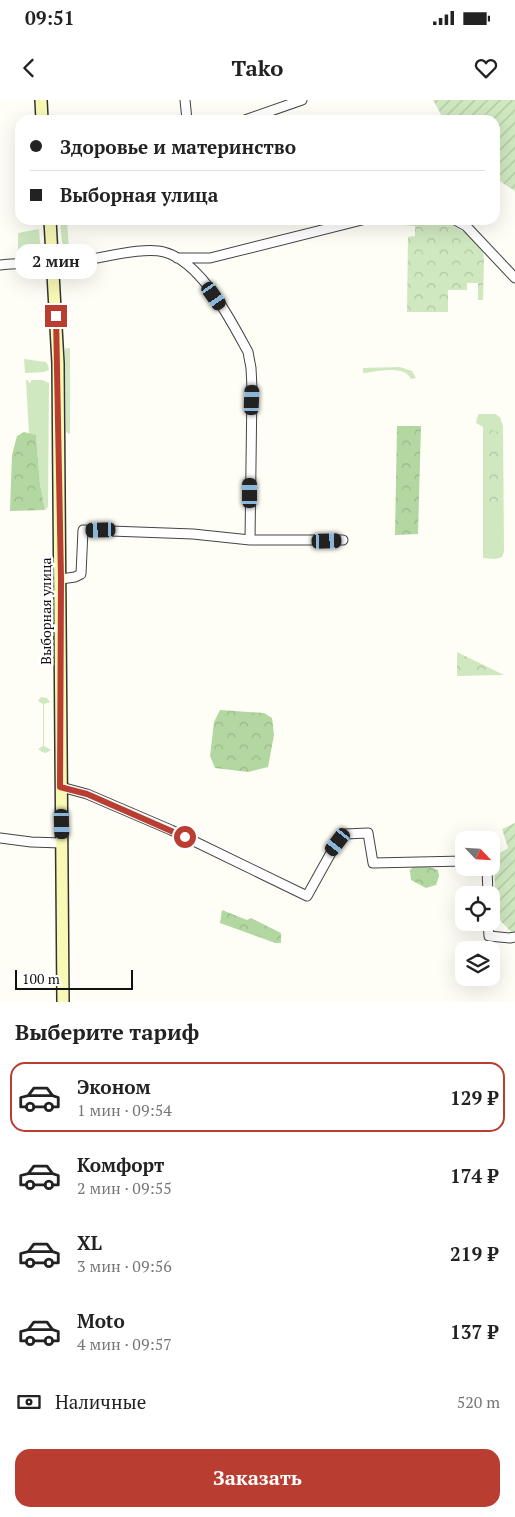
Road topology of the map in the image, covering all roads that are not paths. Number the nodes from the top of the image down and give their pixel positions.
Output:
1 (41, 100) edge
2 (186, 100) edge
3 (302, 100) edge
4 (42, 115) edge
5 (187, 115) edge
6 (259, 115) edge
7 (50, 225) edge
8 (342, 225) edge
9 (464, 225) edge
10 (178, 258) junction
11 (53, 263) junction
12 (0, 265) edge
13 (515, 278) edge
14 (250, 540) junction
15 (343, 540) dead end
16 (61, 579) junction
17 (60, 787) junction
18 (0, 838) edge
19 (62, 843) junction
20 (455, 861) edge
21 (489, 931) edge
22 (515, 937) edge
23 (63, 1002) edge

1 - 4 main road
2 - 5 street
3 - 6 street
7 - 11 main road, Выборная улица
8 - 10 street
9 - 13 street
10 - 11 street
10 - 14 street
11 - 12 street
11 - 16 main road, Выборная улица
14 - 15 street
14 - 16 street
16 - 17 main road, Выборная улица
17 - 19 main road, Выборная улица
17 - 20 street
18 - 19 street
19 - 23 main road, Выборная улица
21 - 22 street

